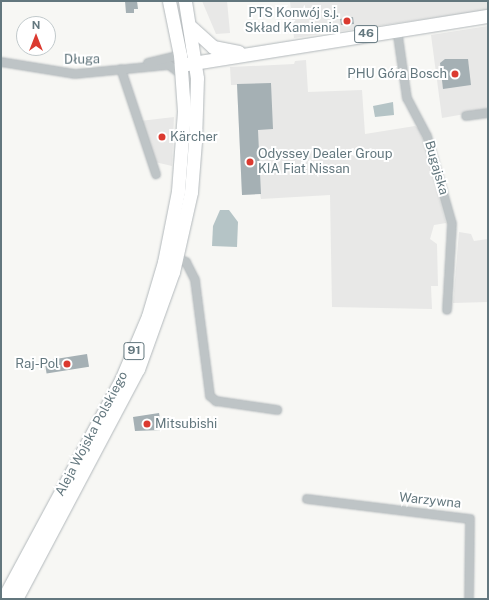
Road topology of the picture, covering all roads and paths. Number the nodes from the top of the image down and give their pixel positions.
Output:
1 (169, 1) edge
2 (185, 1) edge
3 (488, 16) edge
4 (191, 27) junction
5 (396, 29) junction
6 (244, 53) junction
7 (195, 58) junction
8 (1, 62) edge
9 (181, 65) junction
10 (139, 66) junction
11 (121, 69) junction
12 (488, 113) edge
13 (466, 116) dead end
14 (156, 174) dead end
15 (177, 258) junction
16 (447, 310) dead end
17 (277, 410) dead end
18 (307, 499) dead end
19 (3, 599) edge
20 (16, 599) edge
21 (469, 599) edge

1 - 9 main road, Aleja Wojska Polskiego
2 - 4 main road, Aleja Wojska Polskiego
3 - 5 main road, 46
4 - 6 main road, 46
4 - 7 main road, Aleja Wojska Polskiego / 91
5 - 6 main road, 46
5 - 16 street, Bugajska
6 - 7 main road
7 - 9 main road
7 - 15 main road, Aleja Wojska Polskiego / 91
8 - 11 street, Długa
9 - 10 street, Długa
9 - 10 street, Długa
9 - 19 main road, Aleja Wojska Polskiego / 91
10 - 11 street, Długa
11 - 14 street
12 - 13 street
15 - 17 street
15 - 20 main road, Aleja Wojska Polskiego / 91
18 - 21 street, Warzywna

